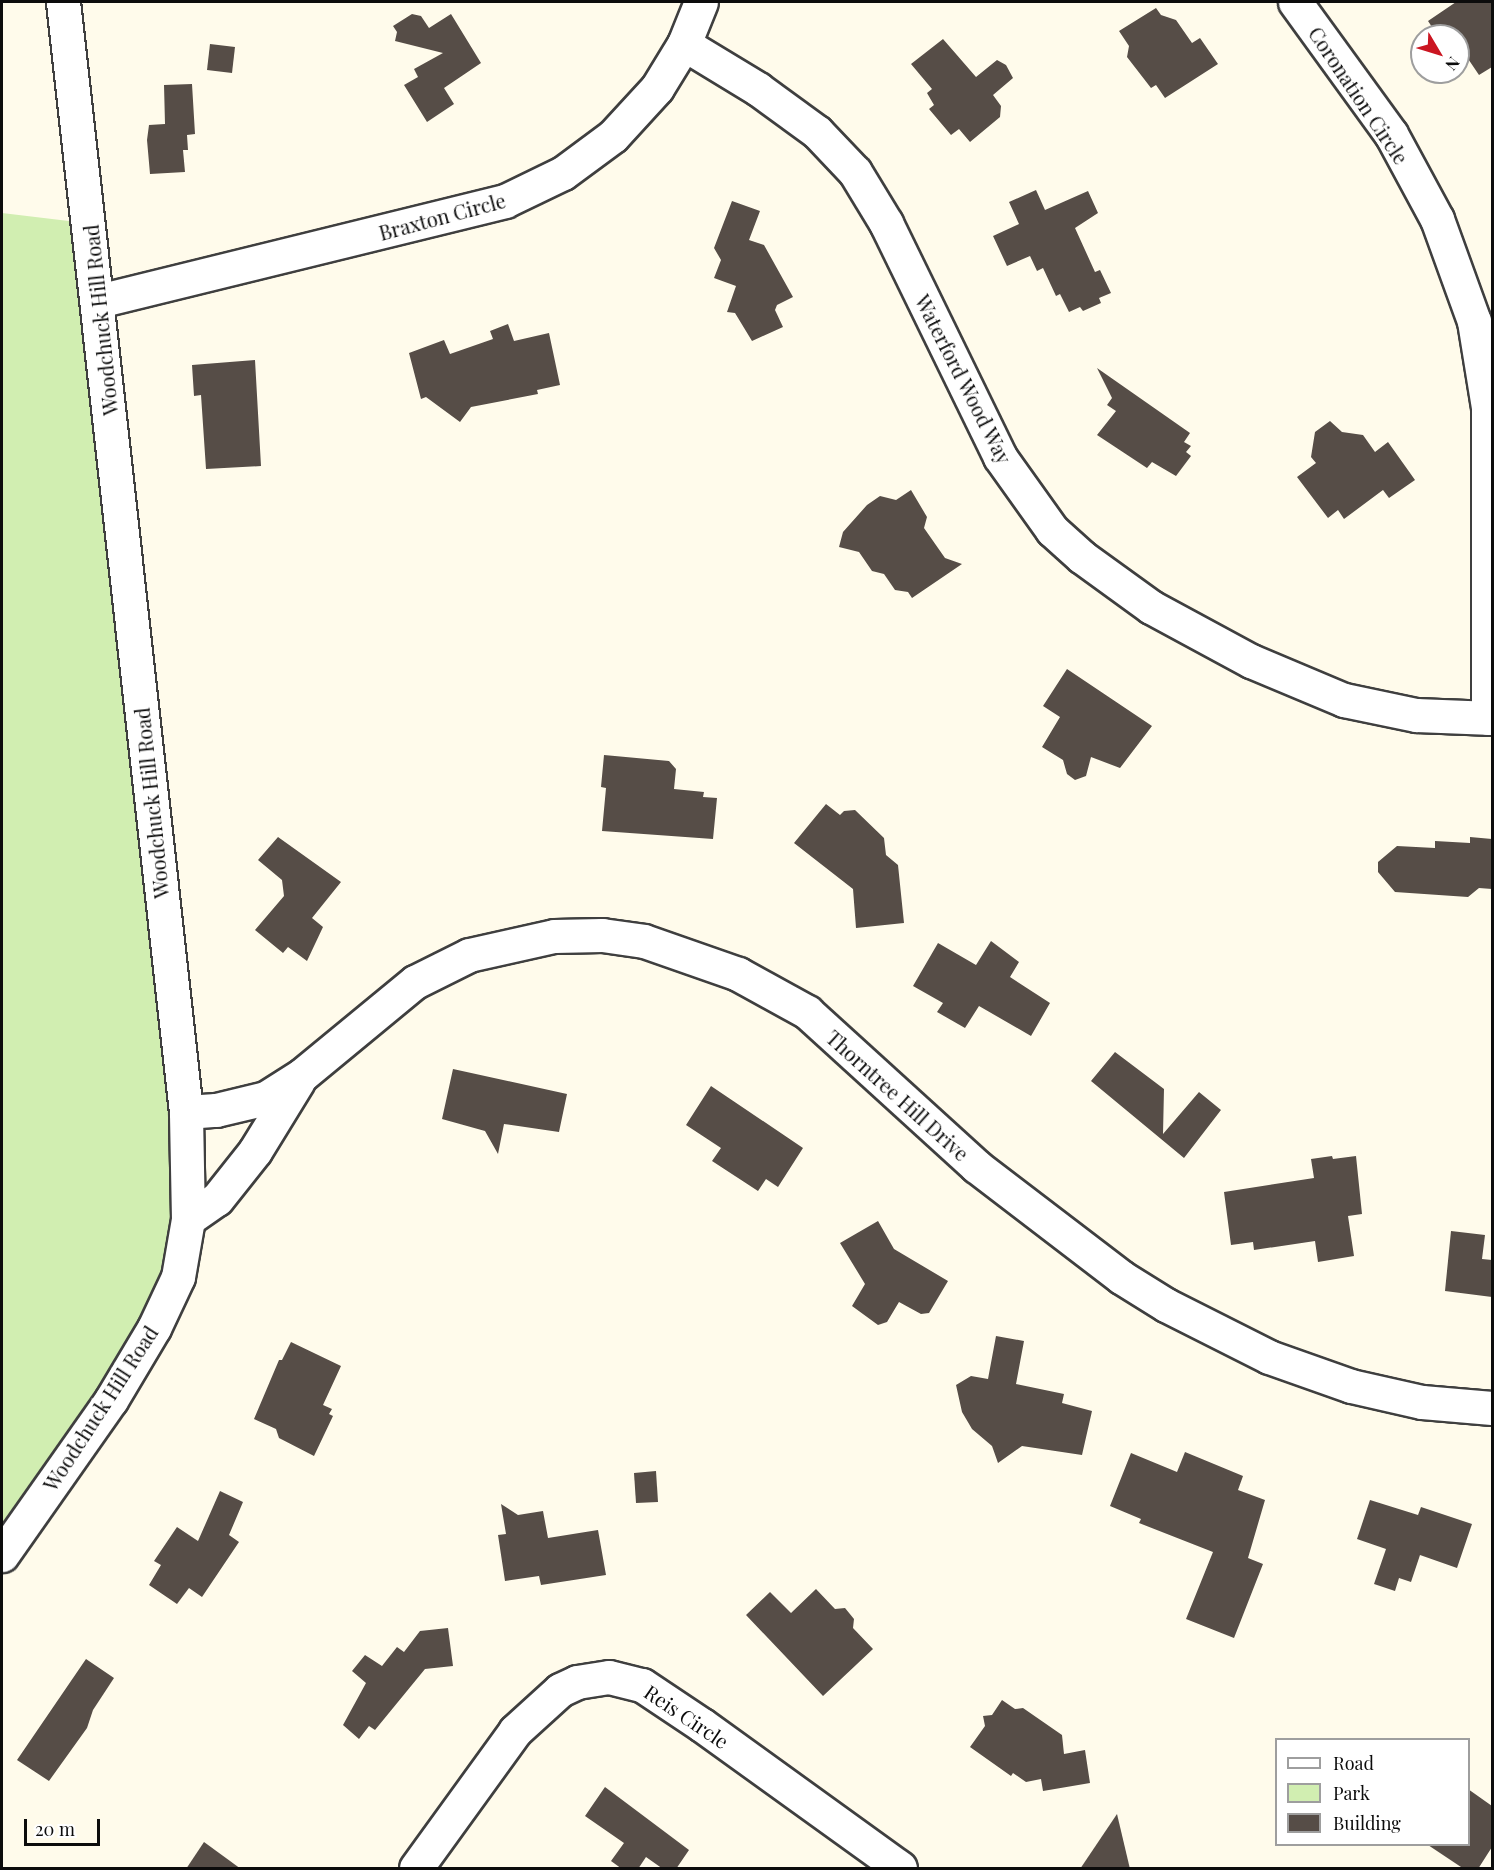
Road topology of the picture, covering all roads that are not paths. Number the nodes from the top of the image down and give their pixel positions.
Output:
1 (63, 2) edge
2 (701, 2) edge
3 (1295, 2) edge
4 (684, 44) junction
5 (98, 300) junction
6 (1490, 718) edge
7 (302, 1075) junction
8 (186, 1112) junction
9 (188, 1219) junction
10 (1492, 1408) edge
11 (2, 1555) edge
12 (416, 1869) edge
13 (900, 1869) edge

1 - 5 street, Woodchuck Hill Road
2 - 4 street, Braxton Circle
3 - 6 street, Coronation Circle
4 - 5 street, Braxton Circle
4 - 6 street, Waterford Wood Way
5 - 8 street, Woodchuck Hill Road
7 - 8 street, Thorntree Hill Drive
7 - 9 street, Thorntree Hill Drive
7 - 10 street, Thorntree Hill Drive
8 - 9 street, Woodchuck Hill Road
9 - 11 street, Woodchuck Hill Road
12 - 13 street, Reis Circle

